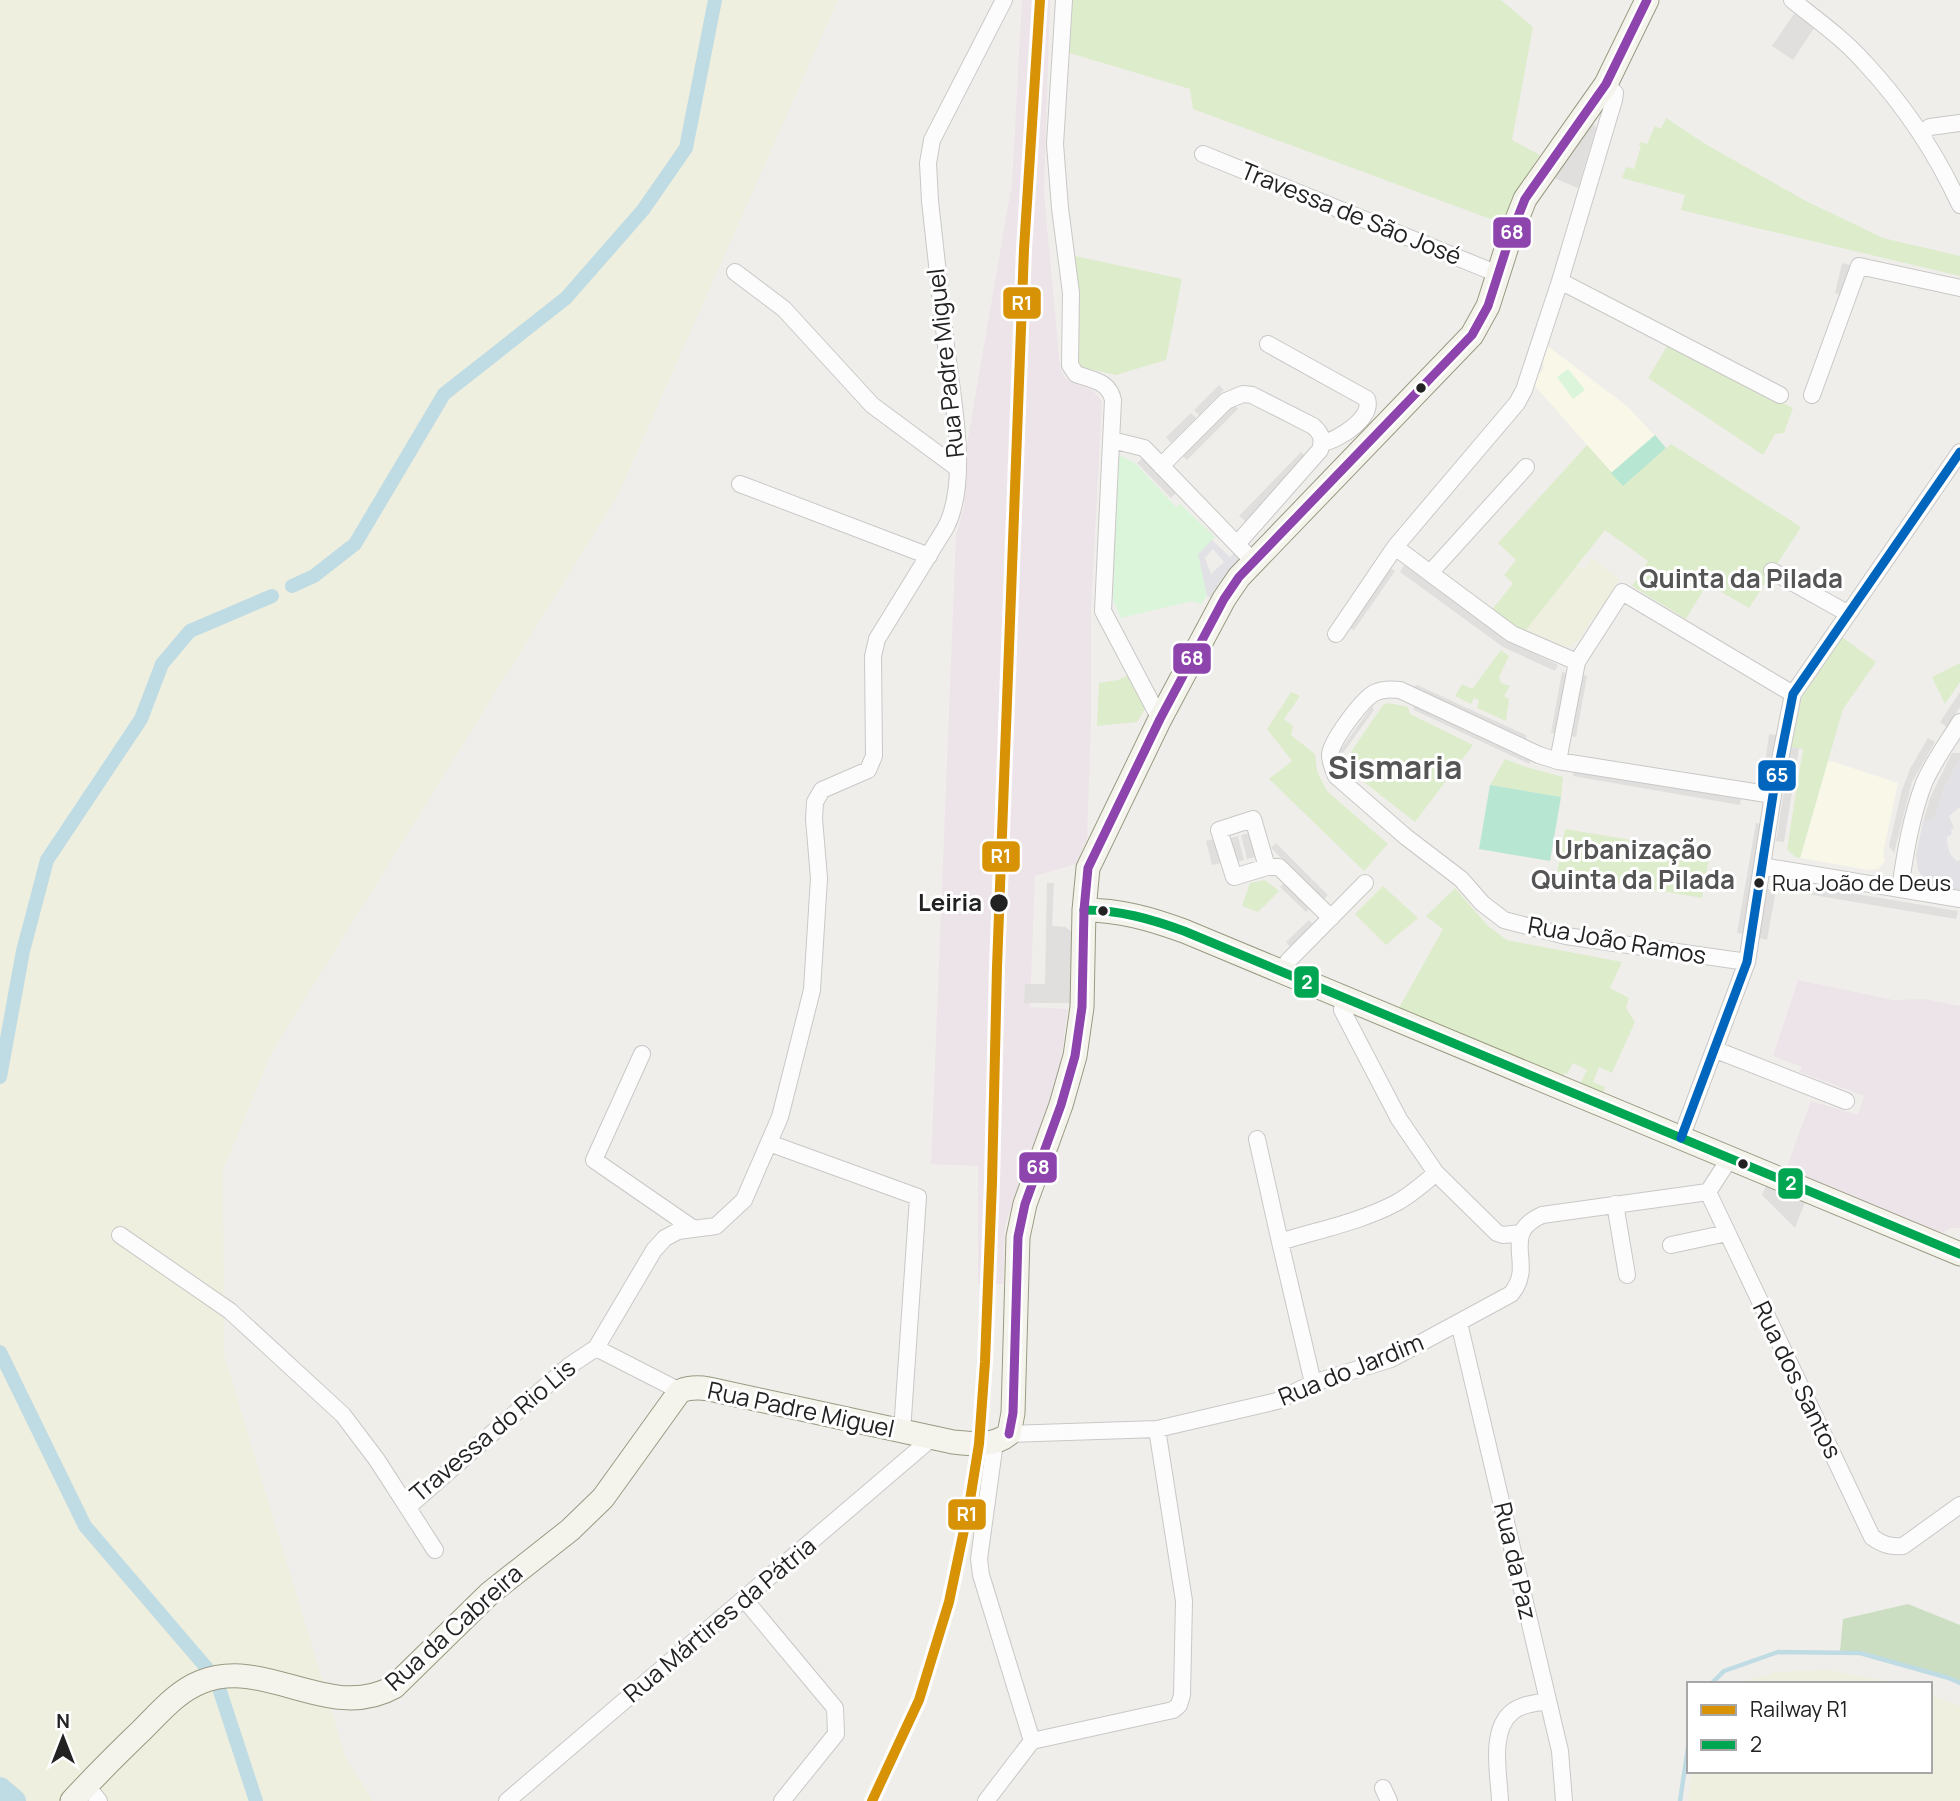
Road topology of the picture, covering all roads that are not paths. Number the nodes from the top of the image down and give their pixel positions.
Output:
1 (1004, 0) edge
2 (1064, 0) edge
3 (1647, 0) edge
4 (1792, 0) edge
5 (1598, 114) junction
6 (1960, 123) edge
7 (1921, 133) junction
8 (1203, 154) dead end
9 (1960, 205) edge
10 (735, 272) dead end
11 (1498, 274) junction
12 (1560, 281) junction
13 (1960, 288) edge
14 (1268, 344) dead end
15 (1780, 395) dead end
16 (1812, 395) dead end
17 (1112, 440) junction
18 (1322, 443) junction
19 (1960, 452) edge
20 (1161, 466) junction
21 (1526, 467) dead end
22 (957, 468) junction
23 (740, 484) dead end
24 (1395, 547) junction
25 (1245, 552) junction
26 (929, 556) junction
27 (1772, 571) dead end
28 (1430, 573) junction
29 (1847, 613) junction
30 (1336, 634) dead end
31 (1577, 662) junction
32 (1793, 694) junction
33 (1160, 719) junction
34 (1960, 722) edge
35 (1558, 761) junction
36 (1773, 795) junction
37 (1762, 866) junction
38 (1267, 867) dead end
39 (1366, 883) dead end
40 (1900, 889) junction
41 (1960, 899) edge
42 (1084, 910) junction
43 (1331, 918) junction
44 (1747, 962) junction
45 (1283, 971) junction
46 (1344, 996) junction
47 (1716, 1049) junction
48 (642, 1054) dead end
49 (1846, 1101) dead end
50 (1681, 1138) junction
51 (1257, 1139) dead end
52 (769, 1143) junction
53 (1730, 1158) junction
54 (1436, 1173) junction
55 (1708, 1192) junction
56 (1615, 1204) junction
57 (694, 1229) junction
58 (1521, 1233) junction
59 (1727, 1233) junction
60 (120, 1235) dead end
61 (1280, 1242) junction
62 (1671, 1245) dead end
63 (1960, 1254) edge
64 (1628, 1276) dead end
65 (1459, 1323) junction
66 (596, 1348) junction
67 (1313, 1383) junction
68 (680, 1391) junction
69 (1157, 1429) junction
70 (902, 1432) junction
71 (932, 1438) junction
72 (1002, 1438) junction
73 (1960, 1505) edge
74 (408, 1507) junction
75 (435, 1550) dead end
76 (745, 1600) junction
77 (1548, 1701) junction
78 (1032, 1741) junction
79 (83, 1796) edge
80 (507, 1801) edge
81 (782, 1801) edge
82 (986, 1801) edge
83 (1500, 1801) edge
84 (1564, 1801) edge

1 - 22 street, Rua Padre Miguel
2 - 17 street
3 - 5 main road
4 - 7 street
5 - 11 main road
5 - 12 street
6 - 7 street
7 - 9 street
8 - 11 street, Travessa de São José
10 - 22 street
11 - 25 main road
12 - 15 street
12 - 24 street
13 - 16 street
14 - 18 street
17 - 20 street
17 - 33 street
18 - 20 street
18 - 25 street
19 - 29 street
20 - 25 street
21 - 28 street
22 - 26 street, Rua Padre Miguel
23 - 26 street
24 - 28 street
24 - 30 street
25 - 33 main road
26 - 52 street, Rua Padre Miguel
27 - 29 street
28 - 31 street
29 - 32 street
31 - 32 street
31 - 35 street
32 - 36 street
33 - 42 main road
34 - 40 street
35 - 36 street, Rua João Ramos
35 - 44 street, Rua João Ramos
36 - 37 street
37 - 40 street
37 - 44 street
38 - 43 street
39 - 43 street
40 - 41 street
42 - 45 main road
42 - 72 main road
43 - 45 street
44 - 47 street
45 - 46 main road
46 - 50 main road
46 - 54 street
47 - 49 street
47 - 50 street
48 - 57 street
50 - 53 main road
51 - 61 street
52 - 57 street, Rua Padre Miguel
52 - 70 street
53 - 55 street
53 - 63 main road
54 - 58 street
54 - 61 street
55 - 56 street
55 - 59 street, Rua dos Santos
56 - 58 street
56 - 64 street
57 - 66 street, Rua Padre Miguel
58 - 65 street, Rua do Jardim
59 - 62 street
59 - 73 street, Rua dos Santos
60 - 74 street, Travessa do Rio Lis
61 - 67 street
65 - 67 street, Rua do Jardim
65 - 77 street, Rua da Paz
66 - 68 street, Rua Padre Miguel
66 - 74 street, Travessa do Rio Lis
67 - 69 street, Rua do Jardim
68 - 70 main road, Rua Padre Miguel
68 - 79 main road, Rua da Cabreira
69 - 72 street, Rua do Jardim
69 - 78 street
70 - 71 main road, Rua Padre Miguel
71 - 72 main road, Rua Padre Miguel
71 - 76 street, Rua Mártires da Pátria
72 - 78 street
74 - 75 street
76 - 80 street, Rua Mártires da Pátria
76 - 81 street
77 - 83 street
77 - 84 street, Rua da Paz
78 - 82 street

